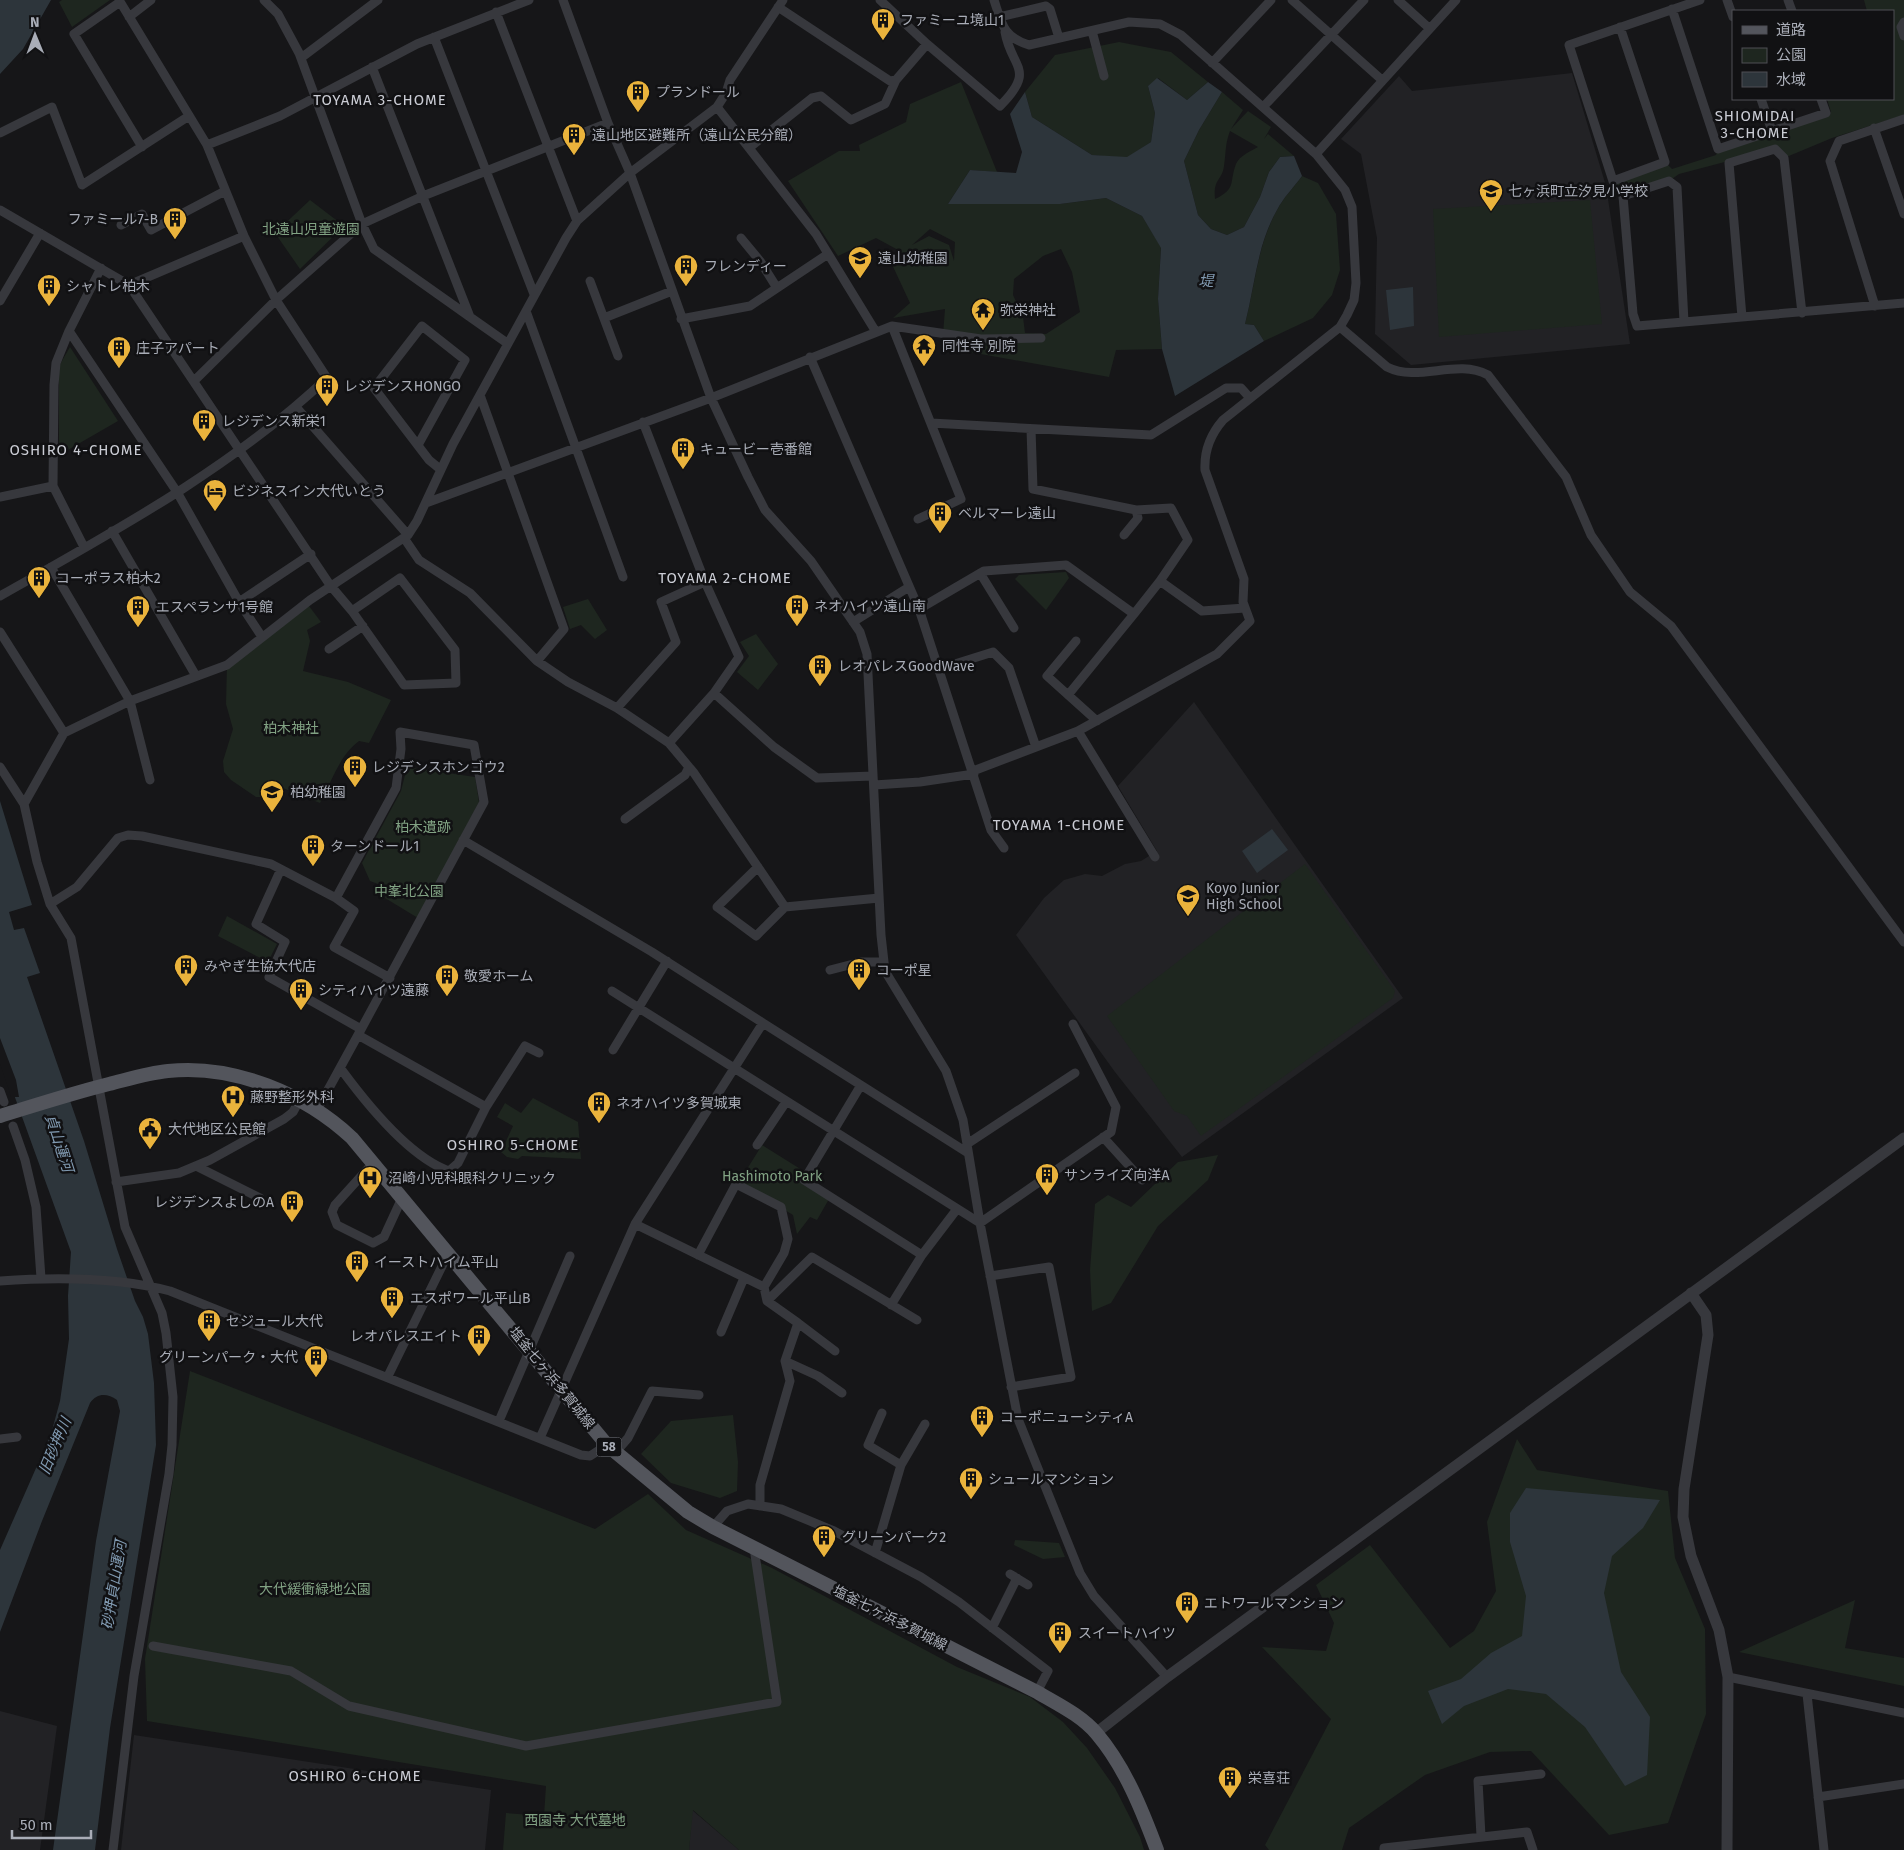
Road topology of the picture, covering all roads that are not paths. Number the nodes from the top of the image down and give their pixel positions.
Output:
1 (151, 0) edge
2 (264, 0) edge
3 (378, 0) edge
4 (530, 0) edge
5 (563, 0) edge
6 (880, 0) edge
7 (994, 0) edge
8 (1271, 0) edge
9 (1292, 0) edge
10 (1364, 0) edge
11 (1398, 0) edge
12 (1456, 0) edge
13 (1700, 0) edge
14 (1727, 0) edge
15 (120, 1) edge
16 (780, 4) edge
17 (1672, 9) junction
18 (496, 12) junction
19 (1732, 14) edge
20 (129, 16) junction
21 (999, 17) junction
22 (1904, 22) edge
23 (1620, 27) junction
24 (1429, 28) junction
25 (1092, 31) junction
26 (1005, 32) junction
27 (1331, 36) junction
28 (1904, 36) edge
29 (434, 38) junction
30 (1058, 38) junction
31 (927, 44) junction
32 (301, 58) junction
33 (1212, 63) junction
34 (372, 67) junction
35 (1104, 76) dead end
36 (896, 80) junction
37 (1382, 80) junction
38 (316, 98) junction
39 (1761, 100) edge
40 (1821, 100) edge
41 (1264, 106) junction
42 (717, 107) junction
43 (189, 116) junction
44 (1904, 119) edge
45 (608, 123) junction
46 (1874, 128) junction
47 (1772, 131) junction
48 (0, 133) edge
49 (207, 145) junction
50 (546, 146) junction
51 (142, 147) junction
52 (749, 148) junction
53 (1316, 154) junction
54 (485, 172) junction
55 (630, 173) junction
56 (225, 190) junction
57 (422, 196) junction
58 (0, 210) edge
59 (1904, 214) edge
60 (576, 221) junction
61 (362, 224) junction
62 (121, 225) dead end
63 (40, 233) junction
64 (244, 236) junction
65 (741, 238) dead end
66 (828, 254) junction
67 (101, 268) junction
68 (590, 281) dead end
69 (129, 284) junction
70 (777, 288) junction
71 (672, 292) junction
72 (534, 294) junction
73 (276, 300) junction
74 (0, 301) edge
75 (1904, 303) edge
76 (1876, 306) junction
77 (526, 311) junction
78 (1802, 313) junction
79 (470, 317) junction
80 (1742, 317) junction
81 (604, 318) junction
82 (681, 319) junction
83 (1684, 322) junction
84 (892, 326) junction
85 (1340, 327) junction
86 (69, 331) junction
87 (876, 332) junction
88 (1041, 338) dead end
89 (507, 344) junction
90 (618, 356) dead end
91 (810, 357) junction
92 (194, 381) junction
93 (480, 395) junction
94 (711, 398) junction
95 (1250, 398) junction
96 (296, 407) junction
97 (643, 422) junction
98 (931, 423) junction
99 (1031, 429) junction
100 (418, 445) junction
101 (577, 447) junction
102 (240, 449) junction
103 (440, 469) junction
104 (509, 472) junction
105 (54, 486) junction
106 (177, 492) junction
107 (0, 498) edge
108 (426, 503) junction
109 (1136, 510) junction
110 (918, 519) dead end
111 (112, 531) junction
112 (1124, 535) dead end
113 (406, 536) junction
114 (84, 547) junction
115 (311, 554) junction
116 (51, 567) junction
117 (980, 574) junction
118 (623, 577) dead end
119 (1160, 581) junction
120 (705, 582) junction
121 (330, 585) junction
122 (909, 587) junction
123 (0, 596) edge
124 (239, 602) junction
125 (918, 608) junction
126 (1245, 608) junction
127 (352, 611) junction
128 (1134, 614) junction
129 (852, 622) junction
130 (363, 626) junction
131 (1014, 628) dead end
132 (0, 632) edge
133 (262, 637) junction
134 (1076, 641) dead end
135 (330, 650) dead end
136 (537, 661) junction
137 (939, 669) junction
138 (196, 676) junction
139 (714, 693) junction
140 (1068, 695) junction
141 (130, 701) junction
142 (617, 708) junction
143 (1097, 721) junction
144 (1078, 731) junction
145 (64, 733) junction
146 (669, 743) junction
147 (1036, 747) junction
148 (0, 767) edge
149 (689, 767) junction
150 (974, 773) junction
151 (150, 780) dead end
152 (874, 781) junction
153 (24, 804) junction
154 (625, 819) dead end
155 (463, 840) junction
156 (1004, 848) dead end
157 (1155, 857) dead end
158 (758, 867) junction
159 (281, 869) junction
160 (336, 898) junction
161 (879, 898) junction
162 (50, 904) junction
163 (785, 907) junction
164 (1904, 942) edge
165 (667, 961) junction
166 (884, 962) junction
167 (830, 970) dead end
168 (390, 978) junction
169 (612, 991) dead end
170 (639, 1007) junction
171 (763, 1022) junction
172 (1073, 1024) dead end
173 (360, 1032) junction
174 (613, 1050) dead end
175 (539, 1053) dead end
176 (341, 1069) junction
177 (735, 1069) junction
178 (1075, 1073) dead end
179 (861, 1085) junction
180 (101, 1086) junction
181 (0, 1091) edge
182 (299, 1101) junction
183 (786, 1102) junction
184 (486, 1107) junction
185 (316, 1110) junction
186 (10, 1113) junction
187 (0, 1116) edge
188 (833, 1131) junction
189 (1103, 1137) junction
190 (1904, 1138) edge
191 (757, 1146) dead end
192 (967, 1148) junction
193 (373, 1162) junction
194 (196, 1166) junction
195 (1142, 1180) dead end
196 (116, 1182) junction
197 (260, 1198) dead end
198 (402, 1198) junction
199 (957, 1209) junction
200 (980, 1223) junction
201 (635, 1224) junction
202 (448, 1254) junction
203 (698, 1255) junction
204 (922, 1255) junction
205 (570, 1256) dead end
206 (990, 1276) junction
207 (41, 1278) junction
208 (744, 1278) junction
209 (0, 1281) edge
210 (150, 1286) junction
211 (764, 1287) junction
212 (1691, 1293) junction
213 (767, 1301) junction
214 (891, 1304) junction
215 (916, 1320) dead end
216 (798, 1323) junction
217 (721, 1332) dead end
218 (530, 1350) junction
219 (835, 1351) dead end
220 (785, 1361) junction
221 (388, 1376) junction
222 (1011, 1387) junction
223 (561, 1390) junction
224 (842, 1393) dead end
225 (699, 1396) dead end
226 (882, 1413) dead end
227 (499, 1421) junction
228 (925, 1424) dead end
229 (17, 1437) dead end
230 (540, 1438) junction
231 (0, 1439) edge
232 (611, 1449) junction
233 (901, 1465) junction
234 (760, 1506) junction
235 (713, 1527) junction
236 (754, 1548) junction
237 (875, 1553) junction
238 (1028, 1585) dead end
239 (992, 1628) junction
240 (153, 1646) dead end
241 (1728, 1677) junction
242 (1167, 1678) junction
243 (1037, 1692) junction
244 (1807, 1694) junction
245 (1904, 1713) edge
246 (1096, 1733) junction
247 (1541, 1774) dead end
248 (1904, 1784) edge
249 (1818, 1796) junction
250 (1481, 1836) junction
251 (113, 1850) edge
252 (1158, 1850) edge
253 (1384, 1850) edge
254 (1533, 1850) edge
255 (1727, 1850) edge
256 (1824, 1850) edge

1 - 20 street
2 - 32 street
3 - 32 street
4 - 18 street
5 - 45 street
6 - 31 street
7 - 21 street
8 - 33 street
9 - 27 street
10 - 27 street
11 - 24 street
12 - 24 street
13 - 17 street
14 - 19 street
15 - 20 street
15 - 51 street
16 - 36 street
16 - 42 street
17 - 23 street
17 - 47 street
18 - 29 street
18 - 50 street
20 - 43 street
21 - 26 street
21 - 30 street
22 - 28 street
23 - 23 street
24 - 37 street
25 - 30 street
25 - 33 street
25 - 35 street
26 - 30 street
26 - 31 street
27 - 37 street
27 - 41 street
29 - 34 street
29 - 54 street
31 - 36 street
32 - 38 street
33 - 41 street
34 - 38 street
34 - 57 street
36 - 52 street
37 - 53 street
38 - 49 street
38 - 61 street
39 - 47 street
40 - 47 street
41 - 53 street
42 - 52 street
42 - 55 street
43 - 49 street
43 - 51 street
44 - 46 street
45 - 50 street
45 - 55 street
46 - 59 street
46 - 76 street
48 - 51 street
49 - 56 street
50 - 54 street
50 - 60 street
52 - 66 street
53 - 85 street
54 - 57 street
54 - 72 street
55 - 60 street
55 - 71 street
56 - 62 street
56 - 64 street
57 - 61 street
57 - 79 street
58 - 63 street
60 - 72 street
61 - 73 street
61 - 79 street
63 - 67 street
63 - 74 street
64 - 69 street
64 - 73 street
65 - 70 street
66 - 70 street
66 - 87 street
67 - 69 street
67 - 86 street
68 - 81 street
69 - 92 street
70 - 82 street
71 - 81 street
71 - 82 street
72 - 77 street
73 - 92 street
73 - 96 street
75 - 76 street
76 - 78 street
77 - 89 street
77 - 101 street
78 - 80 street
78 - 80 street
79 - 89 street
80 - 83 street
81 - 90 street
82 - 94 street
83 - 83 street
84 - 87 street
84 - 88 street
84 - 98 street
85 - 95 street
85 - 164 street
86 - 105 street
86 - 106 street
87 - 91 street
89 - 93 street
91 - 94 street
91 - 122 street
92 - 102 street
93 - 103 street
93 - 104 street
94 - 97 street
94 - 129 street
95 - 99 street
95 - 126 street
96 - 102 street
96 - 113 street
97 - 101 street
97 - 120 street
98 - 99 street
98 - 110 street
99 - 109 street
100 - 100 street
100 - 103 street
101 - 104 street
101 - 118 street
102 - 106 street
102 - 115 street
103 - 108 street
104 - 108 street
104 - 136 street
105 - 107 street
105 - 114 street
106 - 111 street
106 - 124 street
108 - 113 street
109 - 112 street
109 - 119 street
111 - 114 street
111 - 138 street
113 - 121 street
113 - 136 street
114 - 116 street
115 - 121 street
115 - 124 street
116 - 123 street
116 - 141 street
117 - 125 street
117 - 128 street
117 - 131 street
119 - 126 street
119 - 128 street
120 - 139 street
120 - 142 street
121 - 127 street
121 - 133 street
122 - 125 street
122 - 129 street
124 - 133 street
125 - 137 street
126 - 143 street
127 - 130 street
127 - 130 street
128 - 140 street
129 - 152 street
130 - 135 street
132 - 145 street
133 - 138 street
134 - 140 street
136 - 142 street
137 - 147 street
137 - 150 street
138 - 141 street
139 - 146 street
139 - 152 street
140 - 143 street
141 - 145 street
141 - 151 street
142 - 146 street
143 - 144 street
144 - 147 street
144 - 157 street
145 - 153 street
146 - 149 street
147 - 150 street
148 - 153 street
149 - 154 street
149 - 158 street
150 - 152 street
150 - 156 street
152 - 161 street
153 - 162 street
155 - 160 street
155 - 165 street
155 - 168 street
158 - 163 street
158 - 163 street
159 - 160 street
159 - 162 street
159 - 173 street
160 - 168 street
161 - 163 street
161 - 166 street
162 - 180 street
165 - 170 street
165 - 171 street
166 - 167 street
166 - 192 street
168 - 173 street
169 - 170 street
170 - 174 street
170 - 177 street
171 - 177 street
171 - 179 street
172 - 189 street
173 - 176 street
173 - 184 street
175 - 184 street
176 - 184 street
176 - 185 street
177 - 183 street
177 - 201 street
178 - 192 street
179 - 188 street
179 - 192 street
180 - 182 main road, 塩釜七ヶ浜多賀城線 / 58
180 - 186 main road, 塩釜七ヶ浜多賀城線 / 58
180 - 196 street
181 - 186 street
182 - 185 main road, 塩釜七ヶ浜多賀城線 / 58
182 - 194 street
183 - 188 street
183 - 191 street
185 - 193 main road, 塩釜七ヶ浜多賀城線 / 58
186 - 187 main road, 58
186 - 207 street
188 - 199 street
188 - 204 street
189 - 195 street
189 - 200 street
190 - 212 street
192 - 200 street
193 - 198 main road, 塩釜七ヶ浜多賀城線 / 58
193 - 198 street
194 - 196 street
194 - 197 street
196 - 210 street
198 - 202 main road, 塩釜七ヶ浜多賀城線 / 58
199 - 200 street
199 - 204 street
200 - 206 street
201 - 203 street
201 - 223 street
202 - 218 main road, 塩釜七ヶ浜多賀城線 / 58
202 - 221 street
203 - 208 street
203 - 211 street
204 - 214 street
205 - 218 street
206 - 222 street
206 - 222 street
207 - 209 street
207 - 210 street
208 - 211 street
208 - 217 street
210 - 221 street
210 - 251 street
211 - 213 street
212 - 241 street
212 - 242 street
213 - 214 street
213 - 216 street
214 - 215 street
216 - 219 street
216 - 220 street
218 - 223 main road, 塩釜七ヶ浜多賀城線 / 58
218 - 227 street
220 - 224 street
220 - 234 street
221 - 227 street
222 - 242 street
223 - 230 street
223 - 232 main road, 塩釜七ヶ浜多賀城線 / 58
225 - 232 street
226 - 233 street
227 - 230 street
228 - 233 street
229 - 231 street
230 - 232 street
232 - 235 main road, 塩釜七ヶ浜多賀城線 / 58
233 - 237 street
234 - 235 street
234 - 237 street
235 - 236 main road, 塩釜七ヶ浜多賀城線 / 58
236 - 240 street
236 - 243 main road, 塩釜七ヶ浜多賀城線 / 58
237 - 239 street
238 - 239 street
239 - 243 street
241 - 244 street
241 - 255 street
242 - 246 street
243 - 246 main road, 塩釜七ヶ浜多賀城線 / 58
244 - 245 street
244 - 249 street
246 - 252 main road, 塩釜七ヶ浜多賀城線 / 58
247 - 250 street
248 - 249 street
249 - 256 street
250 - 253 street
250 - 254 street

